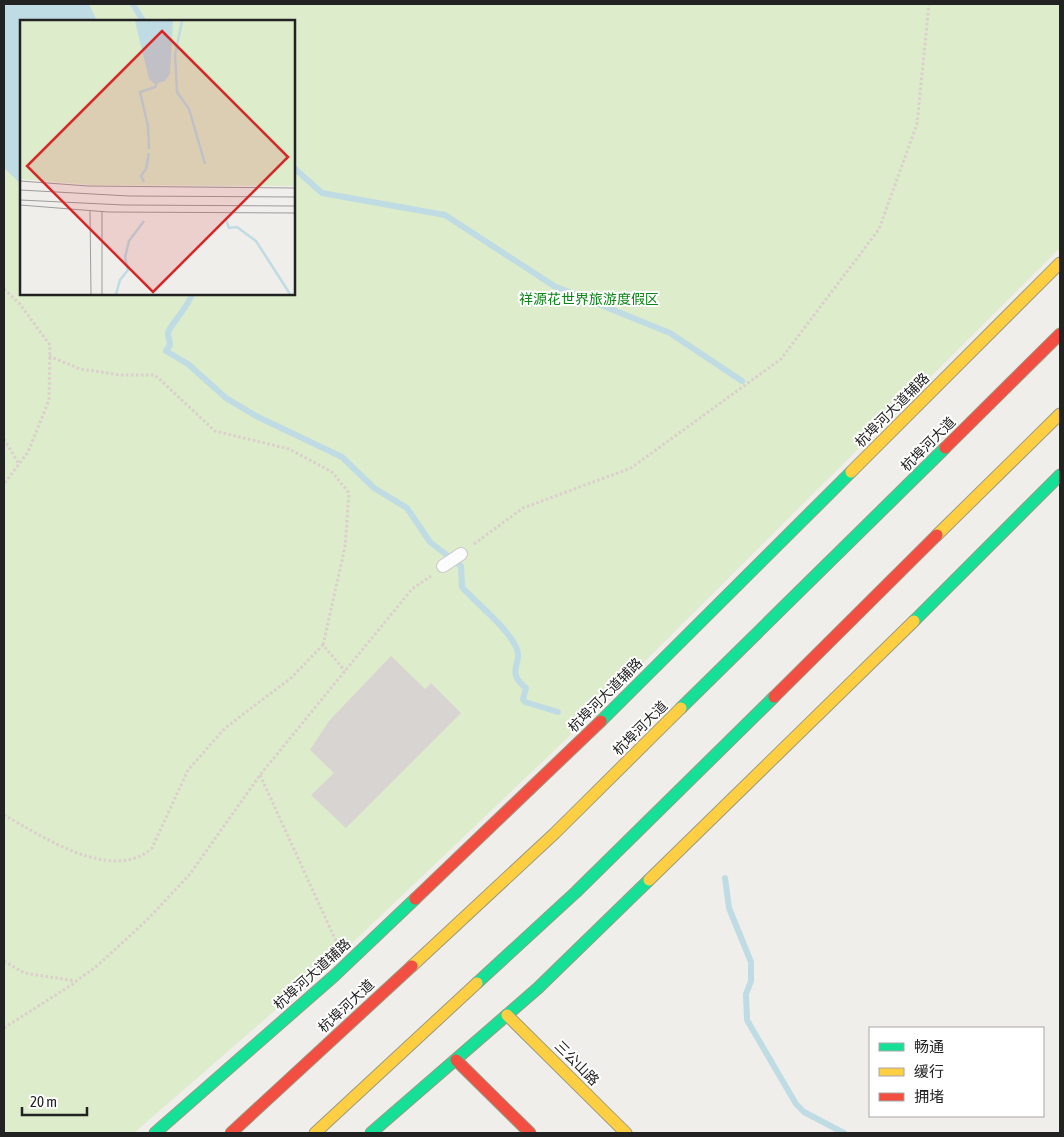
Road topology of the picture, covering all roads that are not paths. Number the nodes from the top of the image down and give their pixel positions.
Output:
1 (1060, 262) edge
2 (1060, 334) edge
3 (1060, 414) edge
4 (1060, 475) edge
5 (461, 554) road end
6 (443, 566) road end
7 (508, 1015) junction
8 (456, 1060) junction
9 (155, 1133) edge
10 (230, 1133) edge
11 (315, 1133) edge
12 (372, 1133) edge
13 (530, 1133) edge
14 (626, 1133) edge

1 - 9 street, 杭埠河大道辅路
2 - 10 street, 杭埠河大道
3 - 11 street
4 - 7 street
5 - 6 lane
7 - 8 street
7 - 14 street, 三公山路
8 - 12 street
8 - 13 street

